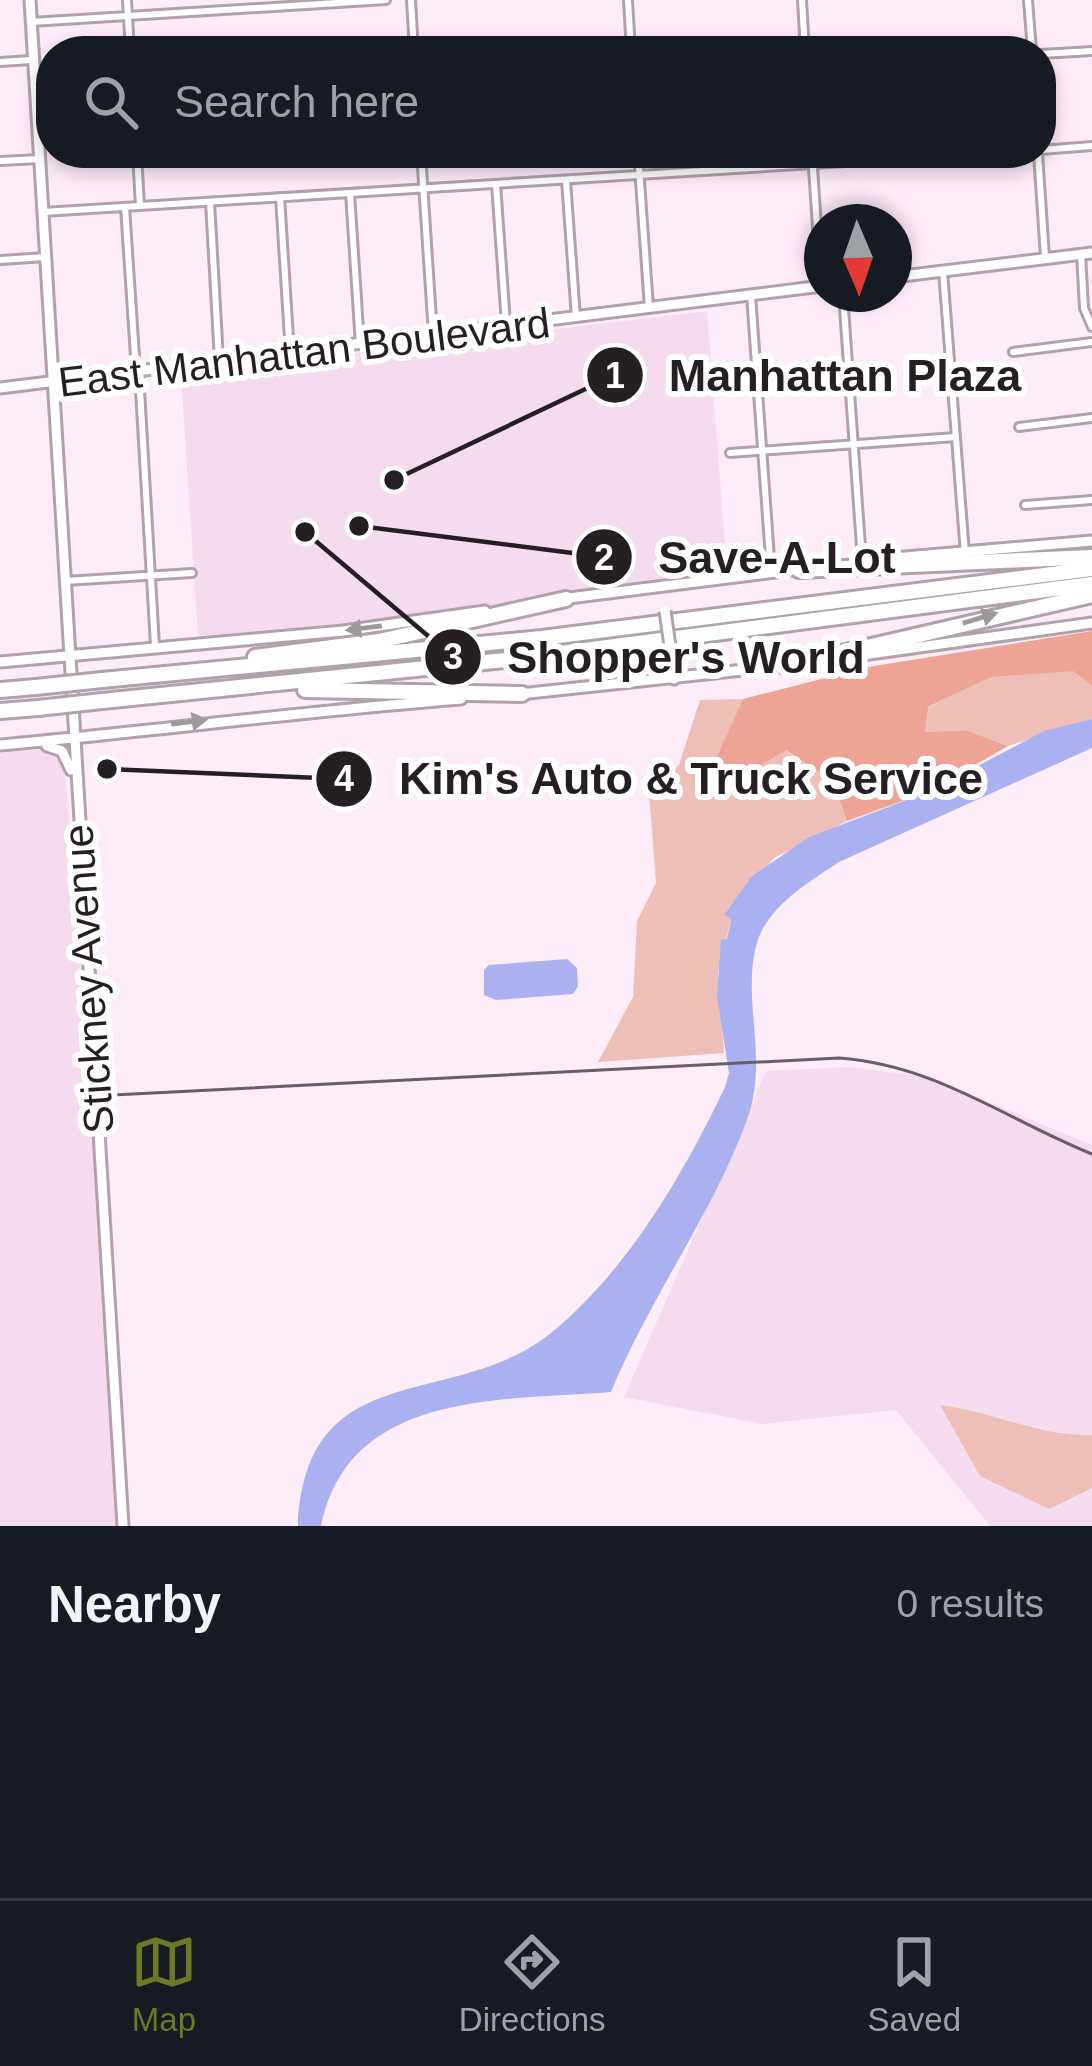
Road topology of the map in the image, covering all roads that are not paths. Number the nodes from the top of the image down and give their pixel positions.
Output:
1 (30, 0) edge
2 (127, 0) edge
3 (386, 0) edge
4 (410, 0) edge
5 (628, 0) edge
6 (802, 0) edge
7 (1028, 0) edge
8 (128, 16) junction
9 (32, 22) junction
10 (129, 36) edge
11 (413, 36) edge
12 (630, 36) edge
13 (804, 36) edge
14 (1031, 36) edge
15 (1092, 51) edge
16 (1056, 53) edge
17 (34, 60) junction
18 (0, 62) edge
19 (36, 73) edge
20 (1092, 146) edge
21 (1056, 149) edge
22 (36, 159) edge
23 (0, 161) edge
24 (41, 168) edge
25 (138, 168) edge
26 (422, 168) edge
27 (639, 168) edge
28 (750, 168) edge
29 (813, 168) edge
30 (1041, 168) edge
31 (640, 175) junction
32 (566, 180) junction
33 (496, 184) junction
34 (423, 188) junction
35 (350, 193) junction
36 (280, 197) junction
37 (210, 202) junction
38 (816, 204) edge
39 (140, 206) junction
40 (125, 207) junction
41 (43, 212) junction
42 (1086, 254) edge
43 (46, 257) junction
44 (1045, 259) junction
45 (0, 260) edge
46 (943, 271) junction
47 (912, 275) edge
48 (804, 288) edge
49 (752, 295) junction
50 (649, 308) junction
51 (844, 312) edge
52 (576, 318) junction
53 (506, 327) junction
54 (1092, 327) edge
55 (433, 337) junction
56 (1092, 342) edge
57 (360, 346) junction
58 (1013, 352) dead end
59 (290, 354) junction
60 (219, 363) junction
61 (137, 373) junction
62 (54, 383) junction
63 (0, 388) edge
64 (1092, 418) edge
65 (1018, 427) dead end
66 (956, 437) junction
67 (854, 444) junction
68 (762, 451) junction
69 (730, 453) dead end
70 (1092, 500) edge
71 (1025, 505) dead end
72 (1092, 541) edge
73 (965, 554) junction
74 (1092, 556) edge
75 (862, 561) junction
76 (1092, 569) edge
77 (799, 570) junction
78 (191, 572) dead end
79 (771, 572) junction
80 (151, 575) junction
81 (65, 581) junction
82 (662, 584) junction
83 (1092, 584) edge
84 (1092, 595) edge
85 (566, 599) junction
86 (1092, 623) edge
87 (155, 646) junction
88 (69, 653) junction
89 (0, 662) edge
90 (785, 666) junction
91 (674, 679) junction
92 (102, 680) junction
93 (228, 689) junction
94 (0, 690) edge
95 (522, 694) junction
96 (0, 711) edge
97 (73, 738) junction
98 (0, 748) edge
99 (76, 784) junction
100 (123, 1526) edge

1 - 9 main road, Stickney Avenue
2 - 8 street
3 - 8 street
4 - 11 street
5 - 12 street
6 - 13 street
7 - 14 street
8 - 9 street
8 - 10 street
9 - 17 main road, Stickney Avenue
15 - 16 street
17 - 18 street
17 - 19 main road, Stickney Avenue
20 - 21 street
22 - 23 street
24 - 41 main road, Stickney Avenue
25 - 39 street
26 - 34 street
27 - 31 street
28 - 31 street
29 - 38 street
30 - 44 street
31 - 32 street
31 - 50 street
32 - 33 street
32 - 52 street
33 - 34 street
33 - 53 street
34 - 35 street
34 - 55 street
35 - 36 street
35 - 57 street
36 - 37 street
36 - 59 street
37 - 39 street
37 - 60 street
39 - 40 street
40 - 41 street
40 - 61 street
41 - 43 main road, Stickney Avenue
42 - 44 main road
42 - 54 street
43 - 45 street
43 - 62 main road, Stickney Avenue
44 - 46 main road
46 - 47 main road
46 - 66 street
48 - 49 main road, East Manhattan Boulevard
49 - 50 main road, East Manhattan Boulevard
49 - 68 street
50 - 52 main road, East Manhattan Boulevard
51 - 67 street
52 - 53 main road, East Manhattan Boulevard
53 - 55 main road, East Manhattan Boulevard
55 - 57 main road, East Manhattan Boulevard
56 - 58 street
57 - 59 main road, East Manhattan Boulevard
59 - 60 main road, East Manhattan Boulevard
60 - 61 main road, East Manhattan Boulevard
61 - 62 main road, East Manhattan Boulevard
61 - 80 street
62 - 63 main road, East Manhattan Boulevard
62 - 81 main road, Stickney Avenue
64 - 65 street
66 - 67 street
66 - 73 street
67 - 68 street
67 - 75 street
68 - 69 street
68 - 79 street
70 - 71 street
72 - 73 main road
73 - 75 main road
74 - 77 highway
75 - 77 main road
76 - 92 highway
77 - 79 main road
78 - 80 street
79 - 82 main road
80 - 81 street
80 - 87 street
81 - 88 main road, Stickney Avenue
82 - 85 main road
82 - 91 main road, bridge
83 - 93 highway
90 -> 84 highway
85 -> 87 main road
85 - 92 highway
86 - 90 main road
87 - 88 main road
88 - 89 main road
88 - 97 main road, Stickney Avenue
90 - 91 main road
91 - 95 main road
92 - 94 highway, bridge
93 - 95 highway
93 - 96 highway, bridge
97 -> 95 main road
97 - 98 main road
97 - 99 main road, Stickney Avenue
98 - 99 main road
99 - 100 main road, Stickney Avenue

